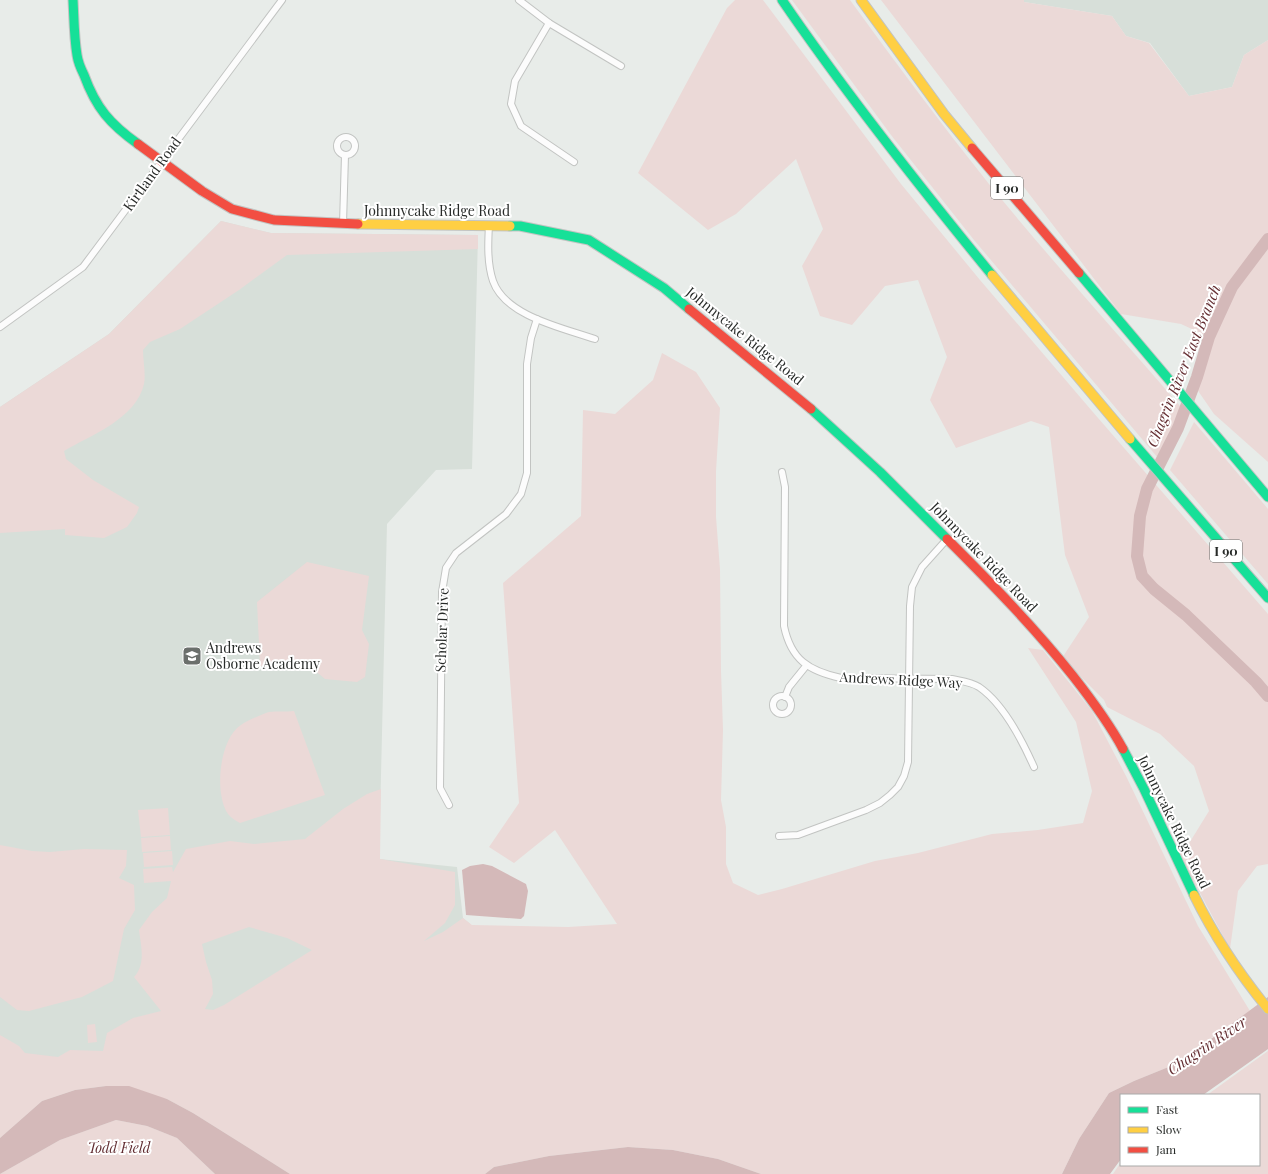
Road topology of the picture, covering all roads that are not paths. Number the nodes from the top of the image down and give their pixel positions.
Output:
1 (73, 0) edge
2 (282, 0) edge
3 (519, 0) edge
4 (782, 0) edge
5 (860, 0) edge
6 (549, 23) junction
7 (621, 66) dead end
8 (345, 155) dead end
9 (161, 161) junction
10 (574, 162) dead end
11 (343, 224) junction
12 (489, 225) junction
13 (537, 319) junction
14 (0, 327) edge
15 (594, 339) dead end
16 (782, 472) dead end
17 (1268, 497) edge
18 (948, 538) junction
19 (1268, 598) edge
20 (806, 666) junction
21 (909, 679) junction
22 (786, 697) dead end
23 (1034, 767) dead end
24 (449, 805) dead end
25 (779, 836) dead end
26 (1268, 1009) edge

1 - 9 main road, Johnnycake Ridge Road
2 - 9 street, Kirtland Road
3 - 6 street
4 - 19 main road, I 90
5 - 17 main road, I 90
6 - 7 street
6 - 10 street
8 - 11 street
9 - 11 main road, Johnnycake Ridge Road
9 - 14 street, Kirtland Road
11 - 12 main road, Johnnycake Ridge Road
12 - 13 street
12 - 18 main road, Johnnycake Ridge Road
13 - 15 street
13 - 24 street, Scholar Drive
16 - 20 street
18 - 21 street
18 - 26 main road, Johnnycake Ridge Road
20 - 21 street, Andrews Ridge Way
20 - 22 street
21 - 23 street, Andrews Ridge Way
21 - 25 street

